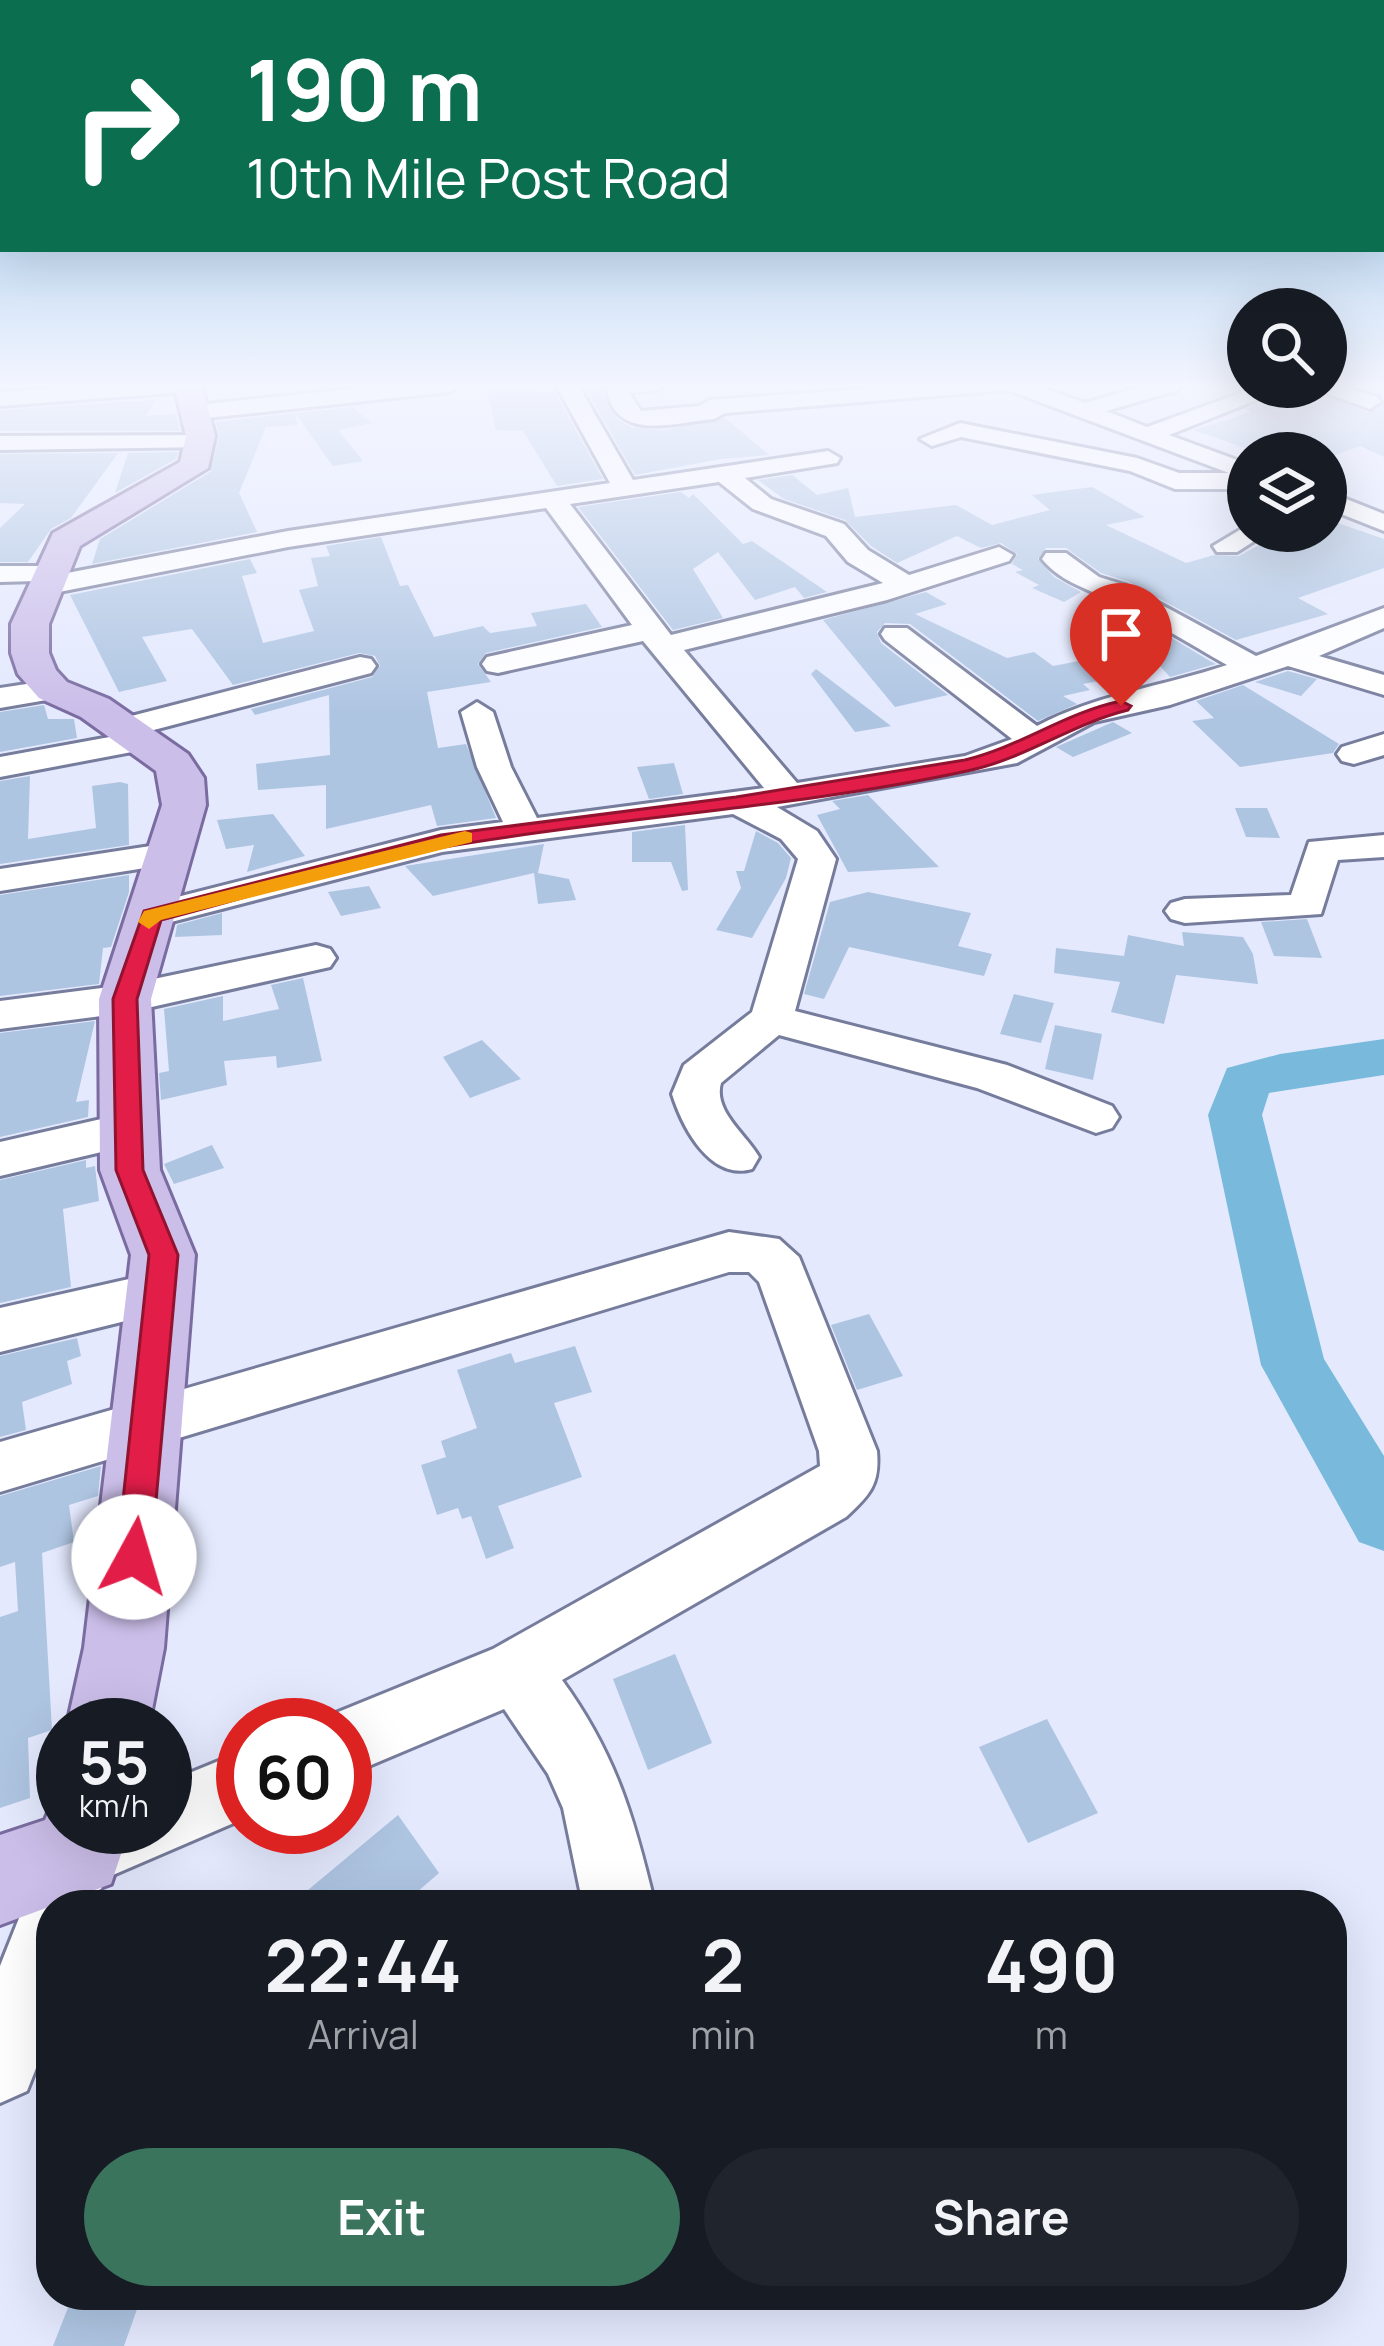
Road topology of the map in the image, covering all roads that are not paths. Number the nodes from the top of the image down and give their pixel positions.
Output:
1 (144, 494) edge
2 (572, 494) edge
3 (750, 494) edge
4 (551, 497) junction
5 (855, 509) dead end
6 (1347, 511) edge
7 (785, 512) junction
8 (1384, 523) edge
9 (999, 555) dead end
10 (1056, 559) dead end
11 (903, 583) junction
12 (27, 596) edge
13 (1384, 616) edge
14 (896, 634) dead end
15 (658, 638) junction
16 (1270, 662) junction
17 (498, 664) dead end
18 (360, 666) dead end
19 (1384, 685) edge
20 (53, 691) junction
21 (0, 698) edge
22 (477, 712) dead end
23 (132, 735) junction
24 (1034, 740) junction
25 (0, 767) edge
26 (787, 794) junction
27 (736, 803) junction
28 (525, 829) junction
29 (1384, 846) edge
30 (170, 854) junction
31 (0, 880) edge
32 (1185, 911) dead end
33 (152, 915) junction
34 (316, 958) dead end
35 (125, 999) junction
36 (0, 1015) edge
37 (771, 1019) junction
38 (1096, 1117) dead end
39 (132, 1130) junction
40 (735, 1157) dead end
41 (0, 1159) edge
42 (160, 1293) junction
43 (0, 1330) edge
44 (149, 1421) junction
45 (0, 1467) edge
46 (516, 1672) junction
47 (113, 1698) edge
48 (372, 1732) edge
49 (84, 1868) edge
50 (0, 1880) edge
51 (616, 1890) edge
52 (36, 1980) edge
53 (0, 2064) edge

1 - 12 main road
2 - 4 street
3 - 7 street
4 - 12 street
4 - 15 street
5 - 7 street
6 - 8 street
7 - 11 street
9 - 11 street
10 - 16 street
11 - 15 street
12 - 20 main road
13 - 16 street
14 - 24 street
15 - 17 street
15 - 26 street
16 - 19 street
16 - 24 street
18 - 23 street
20 - 21 street
20 - 23 main road
22 - 28 street
23 - 25 street
23 - 30 main road
24 - 26 street
26 - 27 street
27 - 28 street
27 - 37 street
28 - 33 street
29 - 32 street
30 - 31 street
30 - 33 main road
33 - 35 main road
34 - 35 street
35 - 36 street
35 - 39 main road
37 - 38 street
37 - 40 street
39 - 41 street
39 - 42 main road
42 - 43 street
42 - 44 main road
44 - 45 street
44 - 46 street
44 - 47 main road
46 - 48 street
46 - 51 street
49 - 50 main road
52 - 53 street

